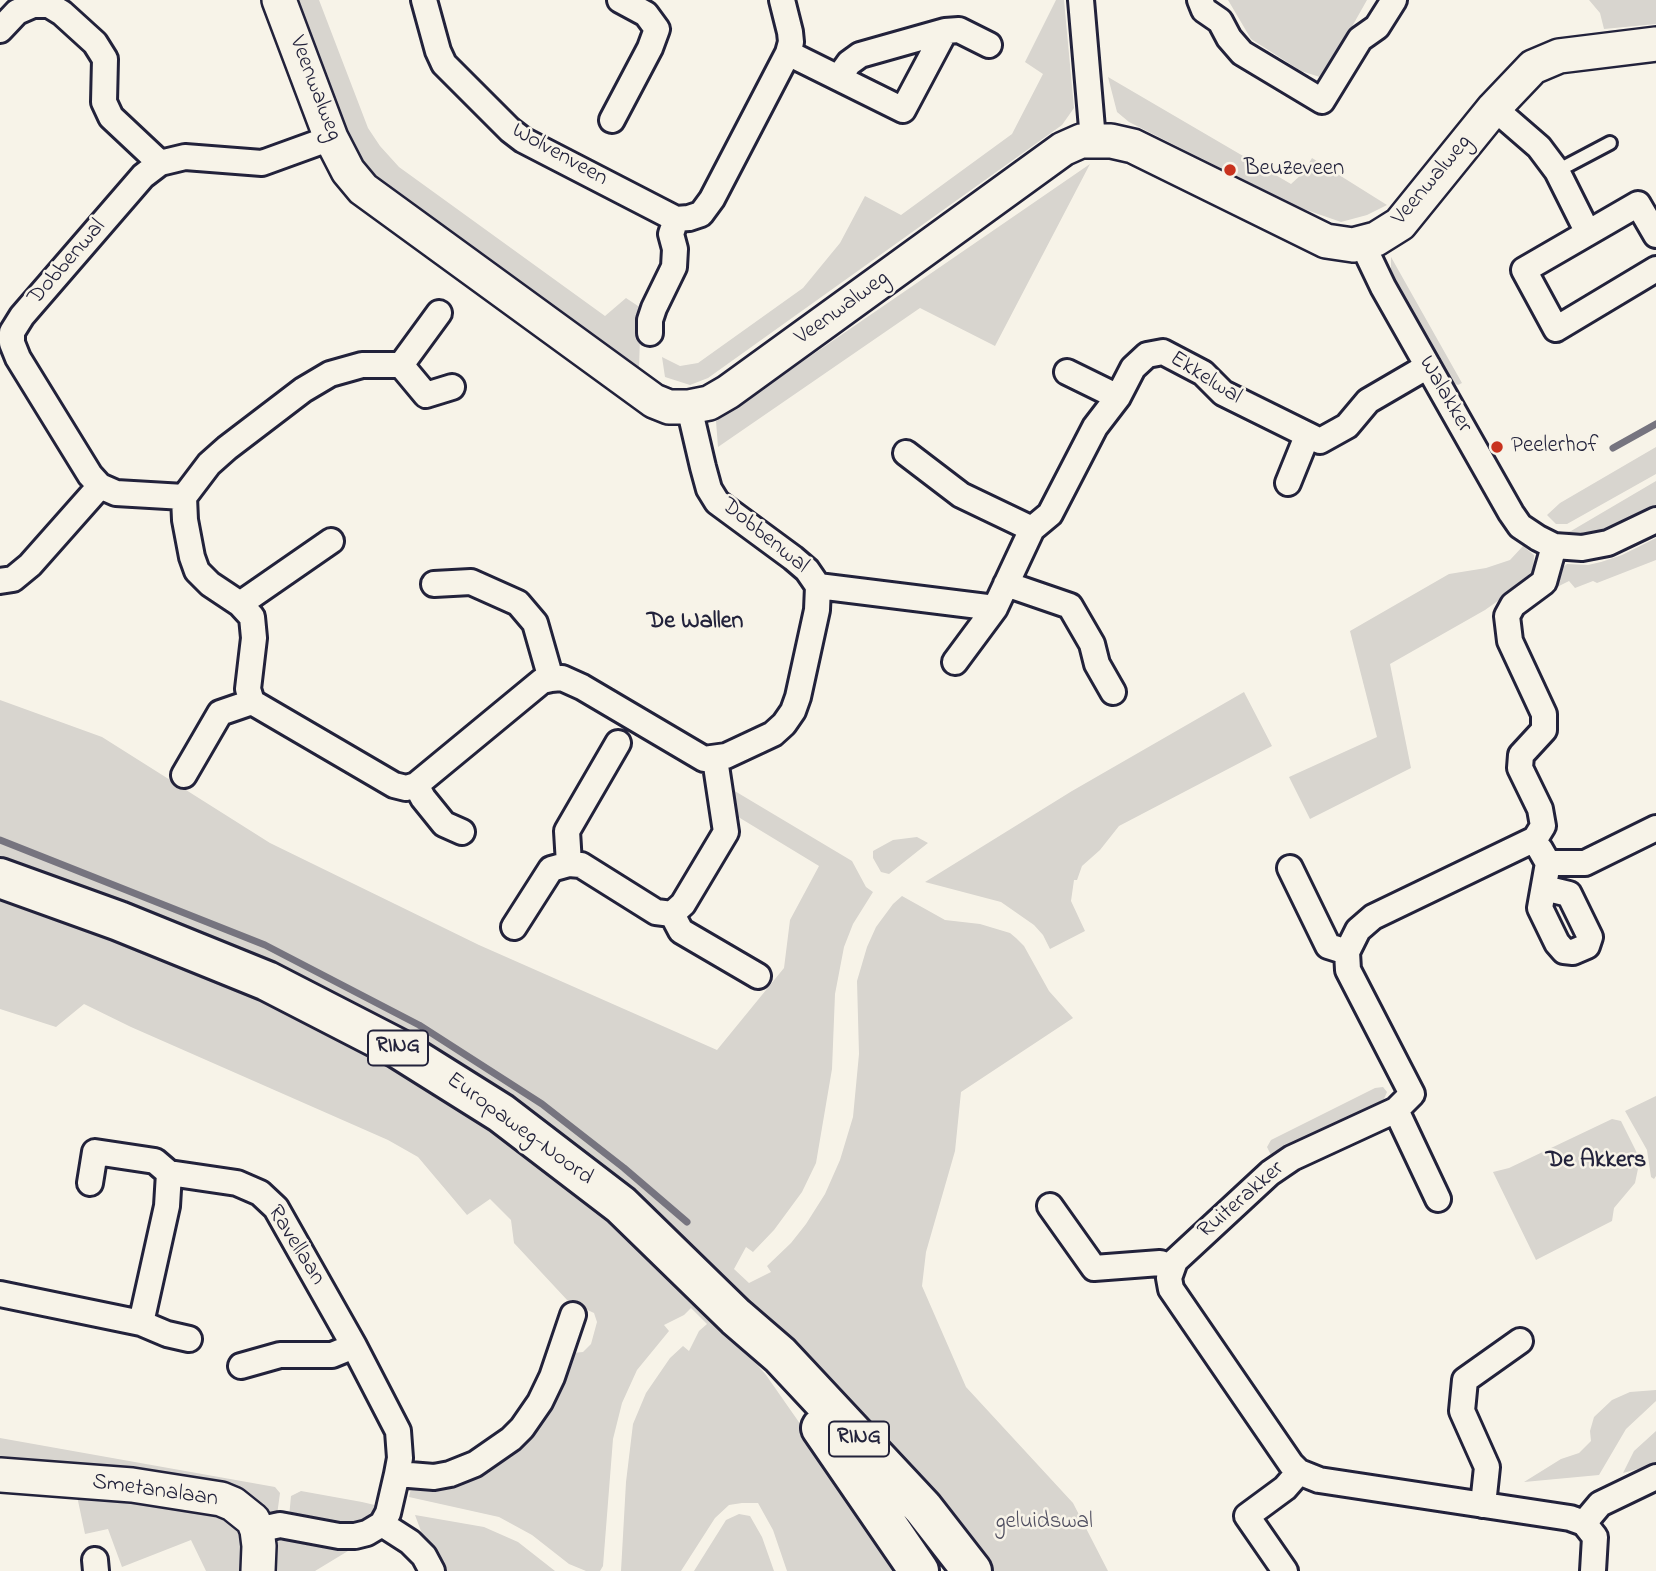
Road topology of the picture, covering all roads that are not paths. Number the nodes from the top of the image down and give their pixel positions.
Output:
1 (279, 0) edge
2 (424, 0) edge
3 (620, 0) edge
4 (782, 0) edge
5 (1081, 0) edge
6 (1199, 0) edge
7 (1394, 0) edge
8 (0, 30) edge
9 (945, 31) junction
10 (1656, 44) edge
11 (989, 45) dead end
12 (788, 53) junction
13 (839, 77) junction
14 (1494, 108) junction
15 (612, 120) dead end
16 (331, 138) junction
17 (1093, 140) junction
18 (1610, 144) dead end
19 (160, 163) junction
20 (1557, 171) junction
21 (676, 219) junction
22 (1587, 232) junction
23 (1656, 235) edge
24 (1363, 243) junction
25 (1656, 269) edge
26 (439, 313) dead end
27 (650, 333) dead end
28 (6, 343) edge
29 (401, 365) junction
30 (1428, 366) junction
31 (1067, 372) dead end
32 (452, 387) dead end
33 (1118, 397) junction
34 (689, 407) junction
35 (1307, 436) junction
36 (906, 453) dead end
37 (1288, 483) dead end
38 (100, 486) junction
39 (184, 496) junction
40 (1656, 520) edge
41 (1032, 529) junction
42 (331, 541) dead end
43 (1554, 546) junction
44 (0, 581) edge
45 (434, 584) dead end
46 (1006, 584) junction
47 (818, 586) junction
48 (240, 604) junction
49 (995, 608) junction
50 (956, 662) dead end
51 (551, 679) junction
52 (1113, 692) dead end
53 (252, 702) junction
54 (618, 743) dead end
55 (715, 759) junction
56 (184, 775) dead end
57 (416, 785) junction
58 (1656, 828) edge
59 (462, 832) dead end
60 (1535, 839) junction
61 (1548, 863) junction
62 (569, 864) junction
63 (1290, 868) dead end
64 (0, 878) edge
65 (1544, 888) dead end
66 (672, 914) junction
67 (514, 926) dead end
68 (1347, 952) junction
69 (758, 976) dead end
70 (1396, 1110) junction
71 (169, 1173) junction
72 (90, 1184) dead end
73 (1438, 1199) dead end
74 (1050, 1206) dead end
75 (1172, 1268) junction
76 (0, 1294) edge
77 (573, 1315) dead end
78 (736, 1317) junction
79 (141, 1323) junction
80 (189, 1339) dead end
81 (1520, 1341) dead end
82 (354, 1346) junction
83 (241, 1366) dead end
84 (1299, 1472) junction
85 (397, 1474) junction
86 (0, 1475) edge
87 (1656, 1477) edge
88 (1483, 1505) junction
89 (1584, 1523) junction
90 (382, 1524) junction
91 (257, 1530) junction
92 (258, 1571) edge
93 (432, 1571) edge
94 (919, 1571) edge
95 (972, 1571) edge
96 (1285, 1571) edge
97 (1593, 1571) edge

1 - 16 street, Veenwalweg
2 - 21 street, Wolvenveen
3 - 15 street
4 - 12 street
5 - 17 street
6 - 7 street
8 - 19 street
9 - 11 street
9 - 13 street
9 - 13 street
10 - 14 street, Veenwalweg
12 - 13 street
12 - 21 street
14 - 20 street
14 - 24 street, Veenwalweg
16 - 19 street
16 - 34 street, Veenwalweg
17 - 24 street, Veenwalweg
17 - 34 street, Veenwalweg
18 - 20 lane
19 - 28 street, Dobbenwal
20 - 22 street
21 - 27 street
22 - 23 street
22 - 25 street
24 - 30 street, Walakker
26 - 29 street
28 - 38 street, Dobbenwal
29 - 32 street
29 - 39 street
30 - 35 street
30 - 43 street, Walakker
31 - 33 street
33 - 35 street, Ekkelwal
33 - 41 street, Ekkelwal
34 - 47 street, Dobbenwal
35 - 37 street
36 - 41 street
38 - 39 street
38 - 44 street
39 - 48 street
40 - 43 street, Walakker
41 - 46 street
42 - 48 street
43 - 60 street
45 - 51 street
46 - 49 street
46 - 52 street
47 - 49 street, Dobbenwal
47 - 55 street, Dobbenwal
48 - 53 street
49 - 50 street
51 - 55 street
51 - 57 street
53 - 56 street
53 - 57 street
54 - 62 street
55 - 66 street
57 - 59 street
58 - 61 street
60 - 61 street
60 - 68 street
61 - 65 street
62 - 66 street
62 - 67 street
63 - 68 street
64 - 78 main road, Europaweg-Noord / RING
66 - 69 street
68 - 70 street
70 - 73 street
70 - 75 street, Ruiterakker
71 - 72 street, Ravellaan
71 - 79 street
71 - 82 street, Ravellaan
74 - 75 street
75 - 84 street
76 - 79 street
77 - 85 street
78 - 94 main road, Europaweg-Noord / RING
78 - 95 main road, Europaweg-Noord / RING
79 - 80 street
81 - 88 street
82 - 83 street
82 - 85 street, Ravellaan
84 - 88 street
84 - 96 street
85 - 90 street, Ravellaan
86 - 91 street, Smetanalaan
87 - 89 street
88 - 89 street
89 - 97 street
90 - 91 street
90 - 93 street
91 - 92 street

